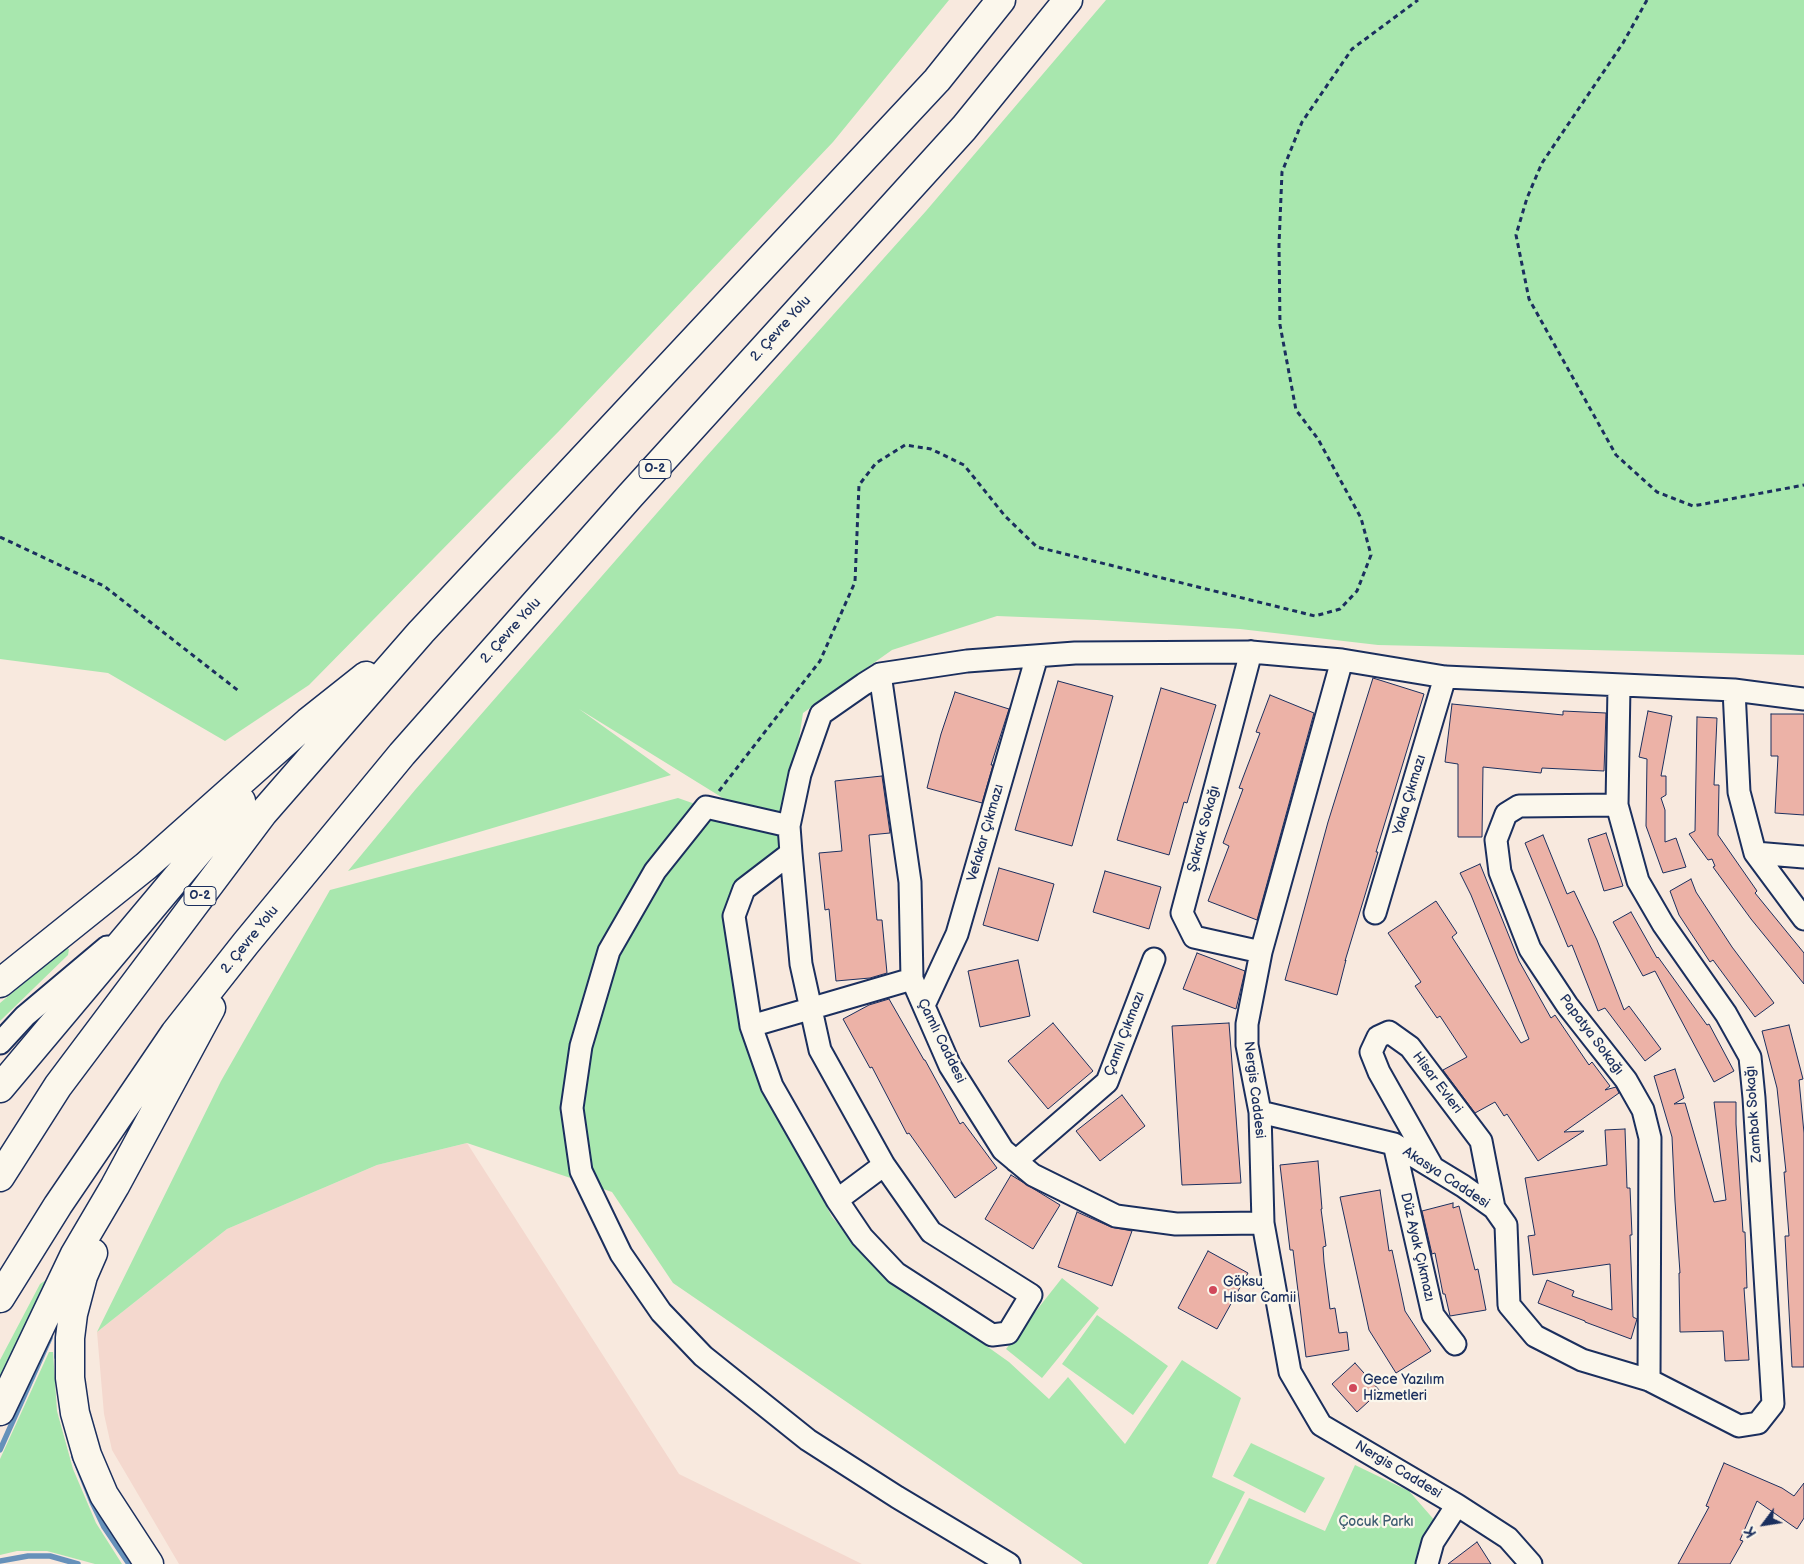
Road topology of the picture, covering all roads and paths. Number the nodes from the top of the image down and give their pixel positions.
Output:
1 (1001, 0) edge
2 (1068, 0) edge
3 (1418, 0) edge
4 (1647, 0) edge
5 (1804, 485) edge
6 (0, 537) edge
7 (422, 632) junction
8 (1251, 652) junction
9 (1037, 656) junction
10 (1342, 660) junction
11 (880, 674) junction
12 (1446, 676) junction
13 (1619, 686) junction
14 (1734, 690) junction
15 (240, 692) dead end
16 (1804, 699) edge
17 (308, 722) junction
18 (1617, 805) junction
19 (706, 807) junction
20 (789, 826) junction
21 (791, 853) junction
22 (1755, 853) junction
23 (1804, 857) edge
24 (1375, 913) dead end
25 (141, 918) junction
26 (1804, 919) edge
27 (246, 943) junction
28 (1261, 952) junction
29 (1154, 958) dead end
30 (912, 979) junction
31 (0, 984) edge
32 (924, 1005) junction
33 (810, 1008) junction
34 (751, 1026) junction
35 (0, 1043) edge
36 (0, 1088) edge
37 (1260, 1112) junction
38 (1394, 1144) junction
39 (1016, 1161) junction
40 (884, 1165) junction
41 (1433, 1168) junction
42 (0, 1177) edge
43 (116, 1186) junction
44 (837, 1200) junction
45 (1494, 1208) junction
46 (1263, 1223) junction
47 (0, 1298) edge
48 (1455, 1344) dead end
49 (1649, 1380) junction
50 (0, 1411) edge
51 (1457, 1505) junction
52 (149, 1564) edge
53 (1009, 1564) edge
54 (1428, 1564) edge
55 (1531, 1564) edge

1 - 7 highway, O-2
2 - 27 highway, 2. Çevre Yolu / O-2
3 - 19 path
4 - 5 path
6 - 15 path
7 - 17 highway
7 - 42 highway, O-2
8 - 9 street
8 - 10 street
8 - 28 street, Şakrak Sokağı
9 - 11 street
9 - 32 street, Vefakar Çıkmazı
10 - 12 street
10 - 28 street, Nergis Caddesi
11 - 20 street
11 - 30 street, Çamlı Caddesi
12 - 13 street
12 - 24 street, Yaka Çıkmazı
13 - 14 street
13 - 18 street, Zambak Sokağı
14 - 16 street
14 - 22 street
17 - 25 highway
17 - 31 highway
18 - 49 street, Papatya Sokağı
18 - 49 street, Zambak Sokağı
19 - 20 street
19 - 53 street
20 - 21 street
21 - 33 street
21 - 34 street
22 - 23 street
22 - 26 street
25 - 35 street
25 - 36 highway
27 - 43 highway
27 - 47 highway, 2. Çevre Yolu / O-2
28 - 37 street, Nergis Caddesi
29 - 39 street, Çamlı Çıkmazı
30 - 32 street, Çamlı Caddesi
30 - 33 street
32 - 39 street, Çamlı Caddesi
33 - 34 street
33 - 40 street
34 - 44 street
37 - 38 street, Akasya Caddesi
37 - 46 street, Nergis Caddesi
38 - 41 street, Akasya Caddesi
38 - 48 street, Düz Ayak Çıkmazı
39 - 46 street, Çamlı Caddesi
40 - 44 street
40 - 44 street
41 - 45 street, Akasya Caddesi
41 - 45 street, Hisar Evleri
43 - 50 highway
43 - 52 highway
45 - 49 street, Akasya Caddesi
46 - 51 street, Nergis Caddesi
51 - 54 street
51 - 55 street, Nergis Caddesi

